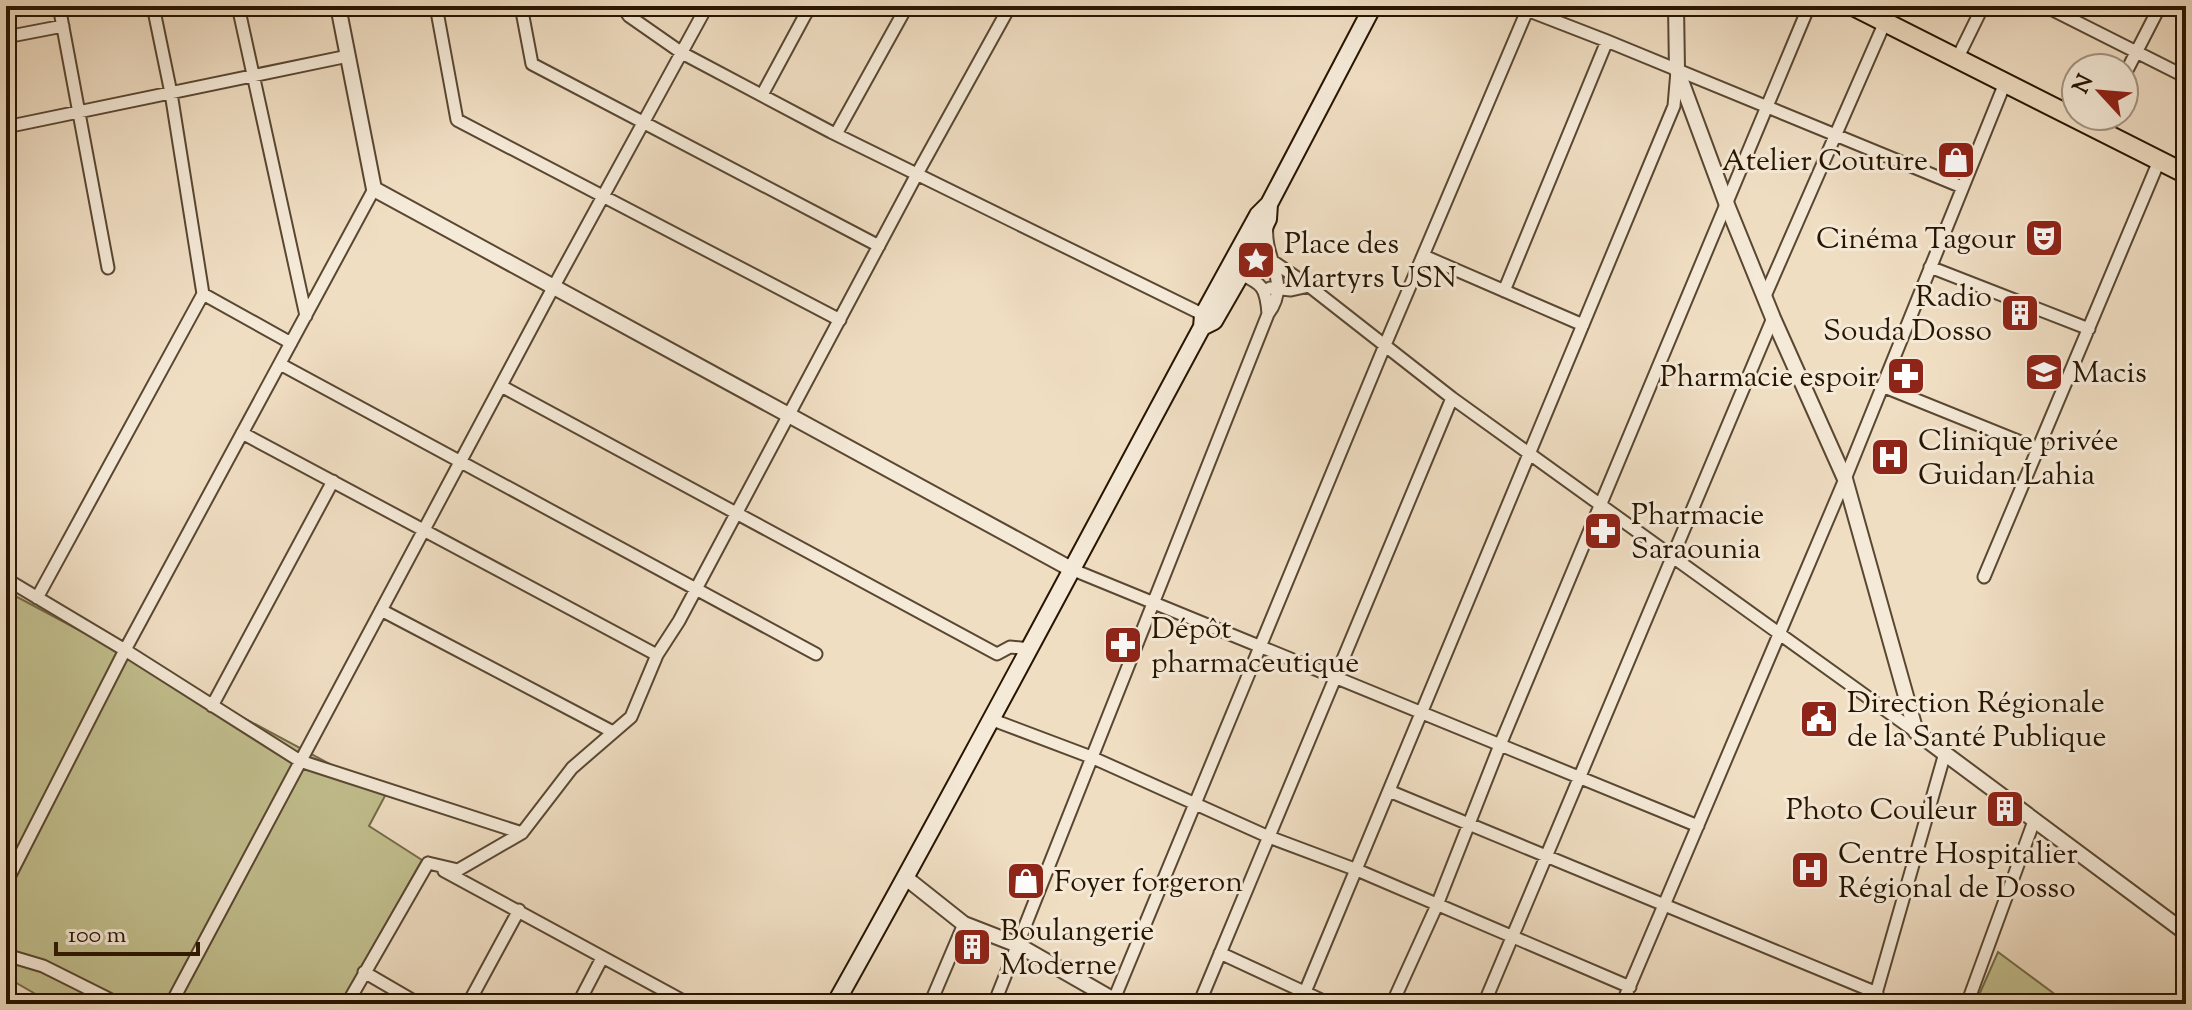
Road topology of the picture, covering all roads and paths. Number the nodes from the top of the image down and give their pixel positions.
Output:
1 (59, 6) edge
2 (153, 6) edge
3 (238, 6) edge
4 (338, 6) edge
5 (436, 6) edge
6 (521, 6) edge
7 (622, 6) edge
8 (707, 6) edge
9 (790, 6) edge
10 (907, 6) edge
11 (1010, 6) edge
12 (1419, 6) edge
13 (1509, 6) edge
14 (1676, 6) edge
15 (1809, 6) edge
16 (1853, 6) edge
17 (1983, 6) edge
18 (2045, 6) edge
19 (2160, 6) edge
20 (1372, 8) edge
21 (1528, 8) edge
22 (2059, 9) edge
23 (808, 10) edge
24 (1888, 14) edge
25 (63, 26) junction
26 (6, 37) edge
27 (1607, 41) junction
28 (2136, 52) joint
29 (682, 53) junction
30 (2140, 54) edge
31 (348, 56) junction
32 (1957, 59) junction
33 (1677, 70) junction
34 (252, 76) junction
35 (2186, 77) edge
36 (2005, 83) junction
37 (171, 93) junction
38 (762, 95) junction
39 (2060, 106) edge
40 (1767, 108) junction
41 (79, 112) junction
42 (643, 123) junction
43 (6, 127) edge
44 (2114, 132) edge
45 (836, 134) junction
46 (1837, 136) junction
47 (2159, 161) junction
48 (917, 174) junction
49 (2186, 174) edge
50 (1962, 187) junction
51 (374, 189) junction
52 (602, 198) junction
53 (1727, 205) junction
54 (1269, 212) junction
55 (1250, 244) junction
56 (879, 246) junction
57 (1424, 256) junction
58 (1273, 261) junction
59 (1930, 267) junction
60 (108, 268) dead end
61 (1235, 271) junction
62 (554, 286) junction
63 (1309, 286) junction
64 (1262, 287) junction
65 (1504, 291) junction
66 (1281, 293) junction
67 (203, 294) junction
68 (1765, 296) junction
69 (1268, 314) junction
70 (306, 316) junction
71 (1773, 318) junction
72 (840, 320) junction
73 (1206, 321) junction
74 (1583, 325) junction
75 (2089, 329) junction
76 (291, 343) junction
77 (1385, 345) junction
78 (280, 364) junction
79 (501, 386) junction
80 (1882, 386) junction
81 (1452, 398) junction
82 (790, 415) junction
83 (242, 433) junction
84 (2038, 449) junction
85 (1530, 453) junction
86 (460, 462) junction
87 (1845, 479) junction
88 (333, 481) junction
89 (1600, 504) junction
90 (737, 515) junction
91 (425, 531) junction
92 (1673, 556) junction
93 (1071, 569) junction
94 (1984, 577) dead end
95 (6, 579) edge
96 (696, 589) junction
97 (37, 598) junction
98 (1153, 602) junction
99 (381, 610) junction
100 (1779, 634) junction
101 (1261, 647) junction
102 (1031, 649) junction
103 (125, 650) junction
104 (816, 654) dead end
105 (657, 655) junction
106 (1337, 678) junction
107 (212, 706) junction
108 (1421, 713) junction
109 (993, 720) junction
110 (613, 732) junction
111 (1916, 732) junction
112 (1500, 745) junction
113 (1945, 753) junction
114 (1091, 757) junction
115 (300, 761) junction
116 (1579, 777) junction
117 (1389, 791) junction
118 (1196, 803) junction
119 (2034, 821) junction
120 (1468, 823) junction
121 (1698, 826) junction
122 (522, 833) junction
123 (1269, 837) junction
124 (1546, 856) junction
125 (428, 863) junction
126 (1357, 870) junction
127 (906, 878) junction
128 (6, 883) edge
129 (1437, 905) junction
130 (1664, 905) junction
131 (519, 910) junction
132 (964, 924) junction
133 (2186, 933) edge
134 (1513, 937) junction
135 (1018, 945) junction
136 (1220, 953) junction
137 (6, 955) edge
138 (602, 958) junction
139 (364, 972) junction
140 (1630, 987) junction
141 (1305, 992) junction
142 (1875, 999) edge
143 (1116, 1003) edge
144 (119, 1004) edge
145 (171, 1004) edge
146 (347, 1004) edge
147 (419, 1004) edge
148 (468, 1004) edge
149 (578, 1004) edge
150 (689, 1004) edge
151 (835, 1004) edge
152 (930, 1004) edge
153 (994, 1004) edge
154 (1199, 1004) edge
155 (1300, 1004) edge
156 (1330, 1004) edge
157 (1392, 1004) edge
158 (1484, 1004) edge
159 (1622, 1004) edge
160 (1967, 1004) edge

1 - 25 street
2 - 37 street
3 - 34 street
4 - 31 street
5 - 52 street
6 - 42 street
7 - 29 street
8 - 29 street
9 - 23 street
10 - 45 street
11 - 48 street
12 - 20 street
13 - 21 street
14 - 33 street
15 - 40 street
16 - 24 main road
17 - 32 street
18 - 22 street
19 - 28 street
20 - 54 main road
21 - 27 street
21 - 57 street
22 - 28 street
23 - 38 street
24 - 32 main road
24 - 46 street
25 - 26 street
25 - 41 street
27 - 33 street
27 - 65 street
29 - 38 street
29 - 42 street
30 - 35 street
31 - 34 street
31 - 51 street
32 - 36 main road
33 - 40 street
33 - 53 street
33 - 74 street
34 - 37 street
34 - 70 street
36 - 39 main road
36 - 50 street
37 - 41 street
37 - 67 street
38 - 45 street
40 - 46 street
40 - 53 street
41 - 43 street
41 - 60 street
42 - 52 street
42 - 56 street
44 - 47 main road
45 - 48 street
46 - 50 street
46 - 68 street
47 - 49 main road
47 - 75 street
48 - 56 street
48 - 73 street
50 - 59 street
51 - 62 street
51 - 70 street
52 - 62 street
52 - 72 street
53 - 68 street
53 - 89 street
54 - 55 main road
54 - 58 street
55 - 58 street
55 - 61 main road
56 - 72 street
57 - 65 street
57 - 77 street
58 - 63 street
58 - 66 street
59 - 75 street
59 - 80 street
61 - 64 street
61 - 73 main road
62 - 79 street
62 - 82 street
63 - 66 street
63 - 77 street
64 - 66 street
64 - 69 street
65 - 74 street
66 - 69 street
67 - 76 street
67 - 97 street
68 - 71 street
69 - 98 street
70 - 76 street
71 - 87 street
71 - 92 street
72 - 82 street
73 - 93 main road
74 - 85 street
75 - 84 street
76 - 78 street
77 - 81 street
77 - 101 street
78 - 83 street
78 - 86 street
79 - 86 street
79 - 90 street
80 - 84 street
80 - 87 street
81 - 85 street
81 - 106 street
82 - 90 street
82 - 93 street
83 - 88 street
83 - 103 street
84 - 94 street
85 - 89 street
85 - 108 street
86 - 91 street
86 - 96 street
87 - 100 street
87 - 111 street
88 - 91 street
88 - 107 street
89 - 92 street
89 - 112 street
90 - 96 street
90 - 102 street
91 - 99 street
91 - 105 street
92 - 100 street
92 - 116 street
93 - 98 street
93 - 102 main road
95 - 97 street
96 - 104 street
96 - 105 street
97 - 103 street
98 - 101 street
98 - 114 street
99 - 110 street
99 - 115 street
100 - 111 street
100 - 121 street
101 - 106 street
101 - 118 street
102 - 109 main road
103 - 107 street
103 - 128 street
105 - 110 street
106 - 108 street
106 - 123 street
107 - 115 street
108 - 112 street
108 - 117 street
109 - 114 street
109 - 127 main road
110 - 122 street
111 - 113 street
112 - 116 street
112 - 120 street
113 - 119 street
113 - 142 street
114 - 118 street
114 - 135 street
115 - 122 street
115 - 145 street
116 - 121 street
116 - 124 street
117 - 120 street
117 - 126 street
118 - 123 street
118 - 143 street
119 - 133 street
119 - 160 street
120 - 124 street
120 - 129 street
121 - 130 street
122 - 125 street
123 - 126 street
123 - 136 street
124 - 130 street
124 - 134 street
125 - 131 street
125 - 139 street
126 - 129 street
126 - 141 street
127 - 132 street
127 - 151 main road
129 - 134 street
129 - 157 street
130 - 140 street
130 - 142 street
131 - 138 street
131 - 148 street
132 - 135 street
132 - 152 street
134 - 140 street
134 - 158 street
135 - 143 street
135 - 153 street
136 - 141 street
136 - 154 street
137 - 144 street
138 - 149 street
138 - 150 street
139 - 146 street
139 - 147 street
140 - 159 street
141 - 155 street
141 - 156 street

